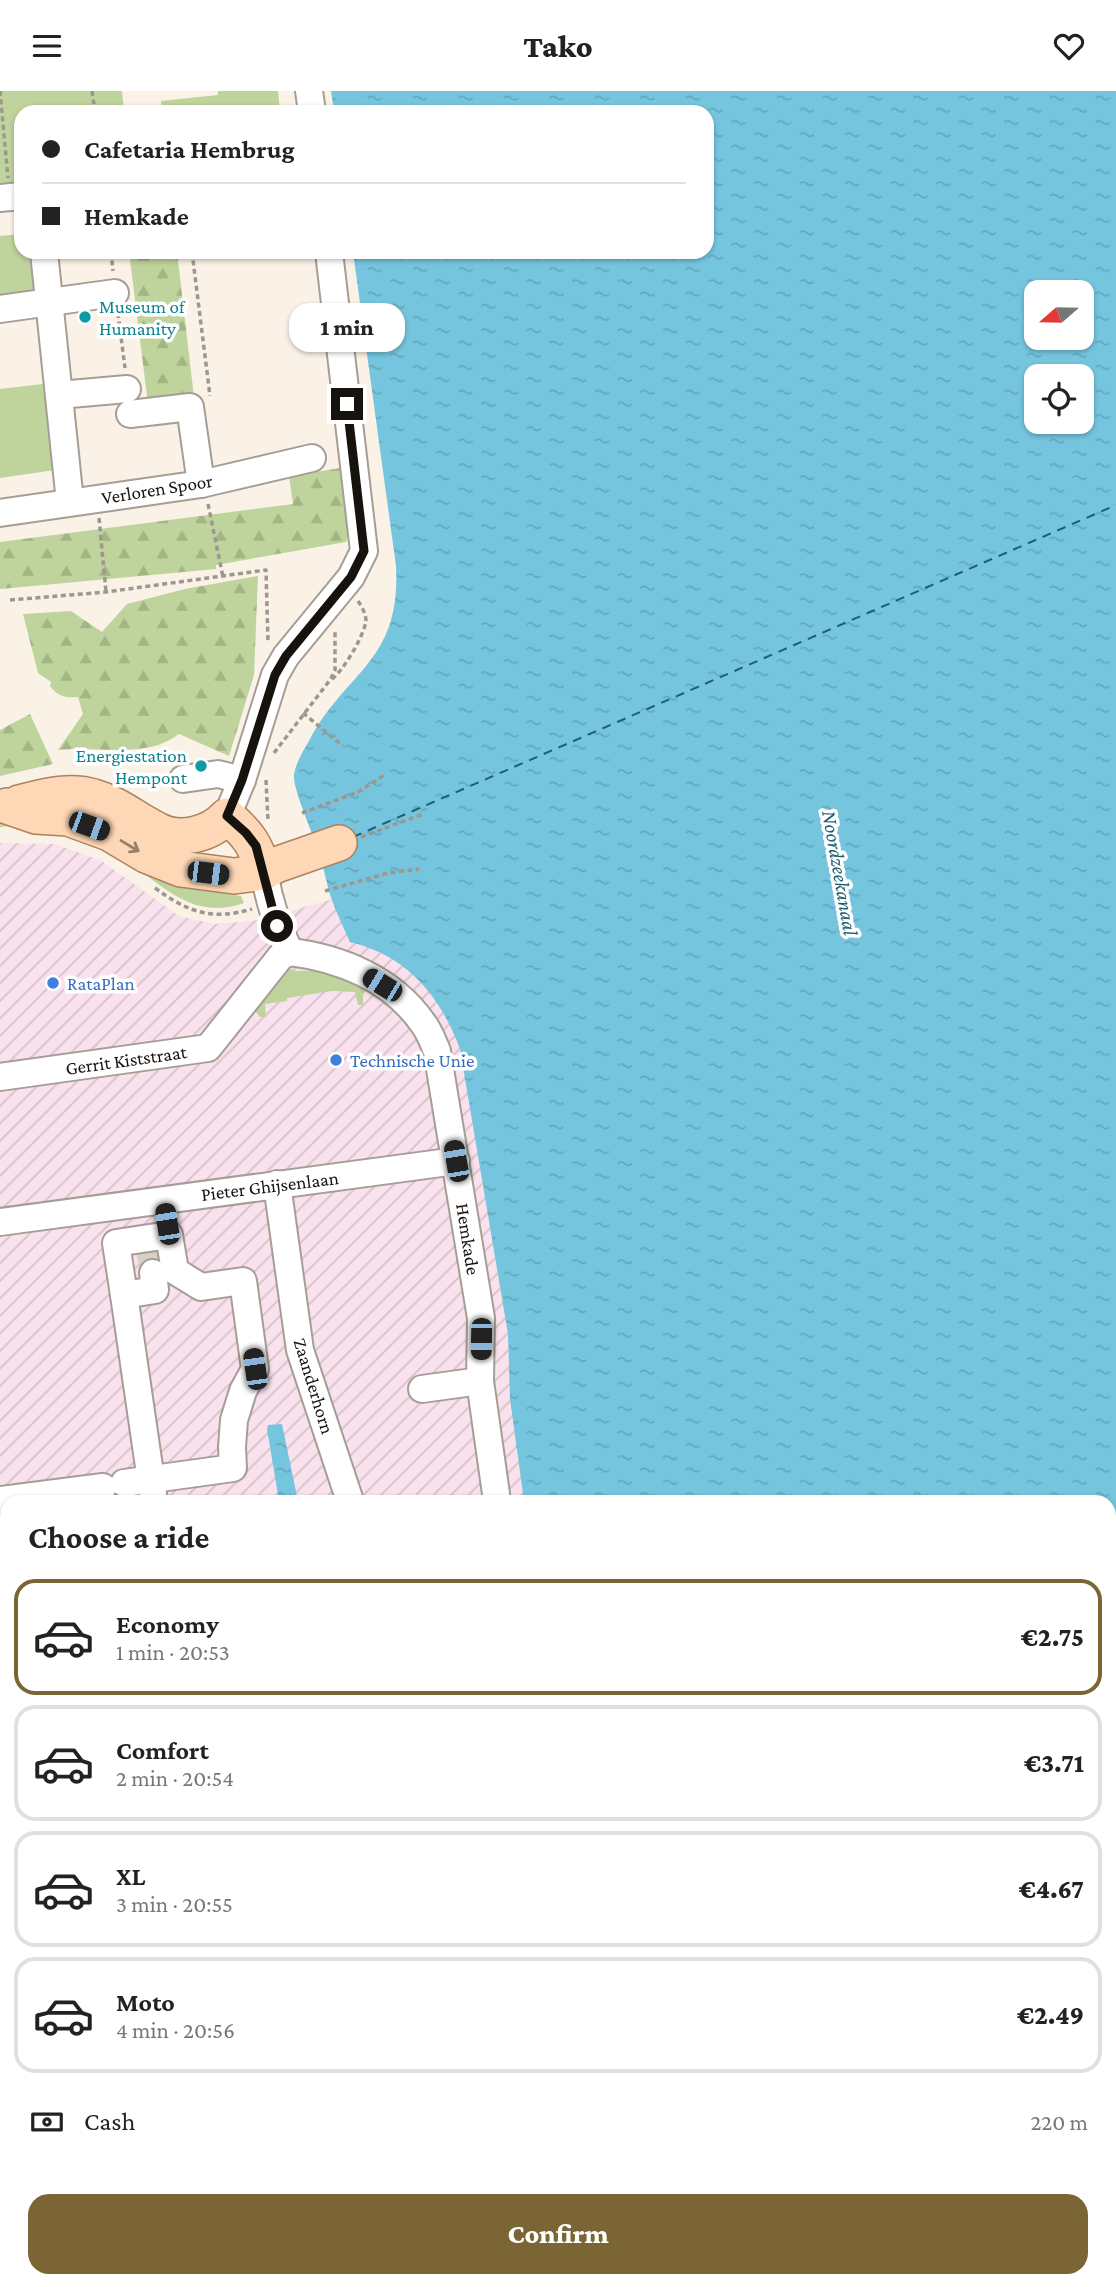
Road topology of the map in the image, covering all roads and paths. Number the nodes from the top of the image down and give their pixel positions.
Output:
1 (0, 91) edge
2 (10, 197) edge
3 (45, 259) edge
4 (112, 259) edge
5 (193, 259) edge
6 (330, 259) edge
7 (116, 293) junction
8 (49, 302) junction
9 (0, 309) edge
10 (59, 395) junction
11 (129, 402) junction
12 (190, 407) junction
13 (312, 458) dead end
14 (201, 484) junction
15 (83, 501) junction
16 (0, 513) edge
17 (223, 577) junction
18 (106, 592) junction
19 (336, 596) junction
20 (10, 600) dead end
21 (275, 675) junction
22 (330, 680) junction
23 (303, 713) junction
24 (343, 746) dead end
25 (269, 761) dead end
26 (267, 773) dead end
27 (386, 774) dead end
28 (183, 779) dead end
29 (242, 780) junction
30 (4, 807) edge
31 (302, 813) dead end
32 (423, 814) dead end
33 (227, 816) junction
34 (349, 841) joint
35 (270, 868) junction
36 (419, 869) dead end
37 (325, 891) dead end
38 (290, 952) junction
39 (0, 1077) edge
40 (456, 1161) junction
41 (277, 1184) junction
42 (153, 1201) junction
43 (0, 1219) edge
44 (155, 1249) junction
45 (124, 1294) junction
46 (480, 1381) junction
47 (422, 1389) dead end
48 (152, 1490) edge
49 (73, 1495) edge
50 (348, 1495) edge
51 (496, 1495) edge

1 - 2 path
3 - 8 street
4 - 7 path
5 - 12 path
6 - 19 street
7 - 8 street
7 - 11 path
8 - 9 street
8 - 10 street
10 - 11 street
10 - 15 street
11 - 12 street
12 - 14 street
13 - 14 street, Verloren Spoor
14 - 15 street, Verloren Spoor
14 - 17 path
15 - 16 street, Verloren Spoor
15 - 18 path
17 - 18 path
17 - 21 path
18 - 20 path
19 - 21 street
19 - 22 path
19 - 22 path
21 - 29 street
22 - 23 path
23 - 24 path
23 - 25 path
26 - 35 path
27 - 31 path
28 - 29 street
29 - 33 street
30 - 33 main road
30 -> 35 main road
32 - 34 path
33 - 35 main road
34 - 35 main road
35 - 38 street
36 - 37 path
38 - 39 street, Gerrit Kiststraat
38 - 40 street, Hemkade
40 - 41 street, Pieter Ghijsenlaan
40 - 46 street, Hemkade
41 - 42 street, Pieter Ghijsenlaan
41 - 50 street, Zaanderhorn
42 - 43 street, Pieter Ghijsenlaan
42 - 44 street
44 - 45 street
44 - 45 street
44 - 48 street
45 - 48 street
46 - 47 street
46 - 51 street, Hemkade
48 - 49 street

